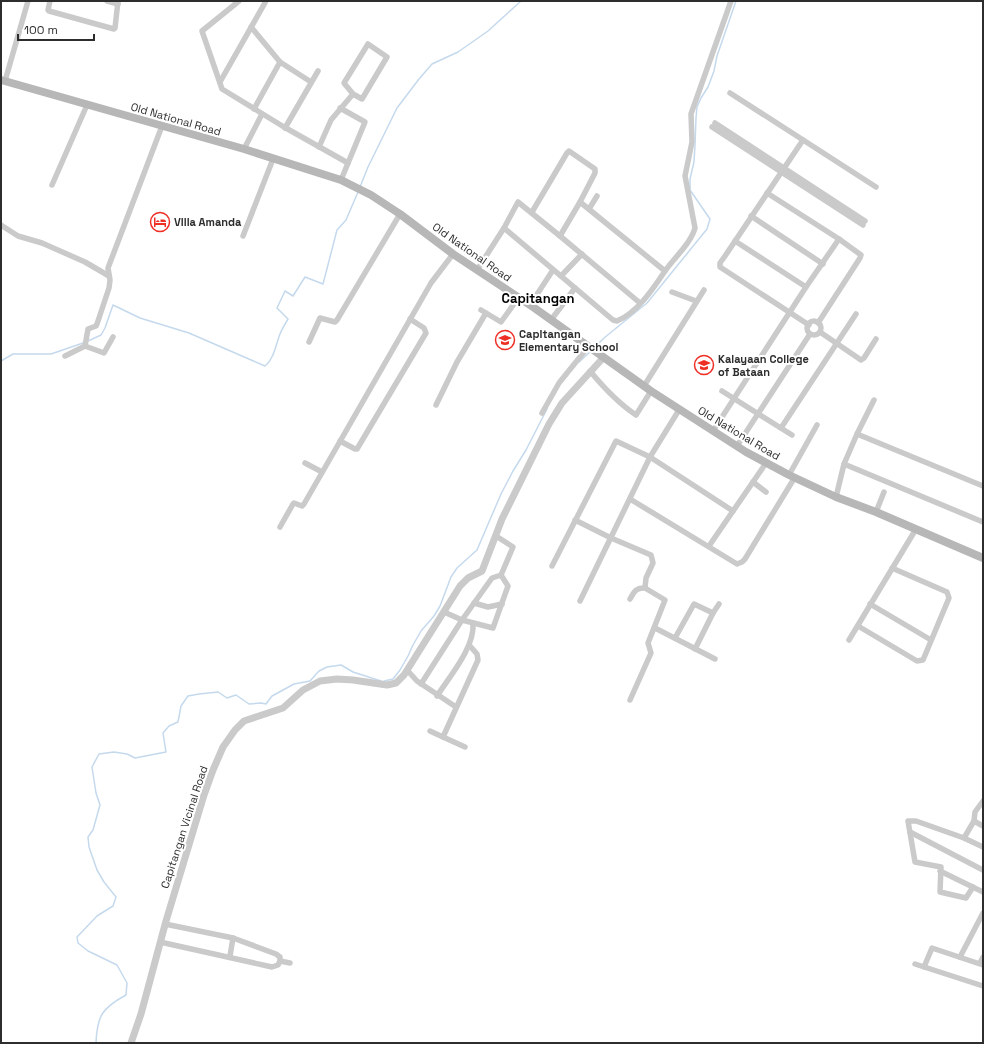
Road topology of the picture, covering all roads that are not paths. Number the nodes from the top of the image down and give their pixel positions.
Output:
1 (28, 1) edge
2 (50, 1) edge
3 (107, 1) edge
4 (239, 1) edge
5 (266, 1) edge
6 (731, 1) edge
7 (118, 3) edge
8 (251, 27) junction
9 (280, 62) junction
10 (318, 71) dead end
11 (3, 81) edge
12 (220, 82) junction
13 (311, 82) junction
14 (730, 93) dead end
15 (353, 94) junction
16 (87, 105) junction
17 (340, 108) junction
18 (254, 109) junction
19 (262, 114) junction
20 (713, 125) dead end
21 (162, 126) junction
22 (285, 128) junction
23 (803, 140) junction
24 (319, 147) junction
25 (244, 149) junction
26 (273, 158) junction
27 (348, 163) junction
28 (782, 170) junction
29 (341, 180) junction
30 (52, 185) dead end
31 (876, 187) dead end
32 (767, 193) junction
33 (598, 196) dead end
34 (580, 202) junction
35 (589, 209) junction
36 (532, 212) junction
37 (400, 214) junction
38 (751, 216) junction
39 (864, 223) dead end
40 (1, 225) edge
41 (504, 228) junction
42 (243, 236) dead end
43 (560, 236) junction
44 (839, 239) junction
45 (735, 241) junction
46 (453, 254) junction
47 (582, 254) junction
48 (823, 264) junction
49 (477, 270) junction
50 (553, 270) junction
51 (665, 271) junction
52 (110, 276) junction
53 (560, 276) junction
54 (806, 287) junction
55 (575, 288) junction
56 (704, 290) dead end
57 (672, 292) dead end
58 (519, 297) junction
59 (696, 301) junction
60 (640, 303) junction
61 (530, 305) junction
62 (481, 310) dead end
63 (790, 312) junction
64 (486, 313) junction
65 (856, 314) dead end
66 (410, 319) junction
67 (551, 320) junction
68 (818, 323) junction
69 (809, 325) junction
70 (820, 332) junction
71 (810, 334) junction
72 (113, 337) dead end
73 (876, 339) dead end
74 (309, 342) dead end
75 (837, 343) junction
76 (85, 346) junction
77 (591, 349) junction
78 (65, 356) dead end
79 (603, 358) junction
80 (590, 371) junction
81 (644, 386) junction
82 (651, 391) junction
83 (722, 391) dead end
84 (734, 398) junction
85 (874, 400) dead end
86 (436, 405) dead end
87 (679, 410) junction
88 (542, 413) dead end
89 (758, 414) junction
90 (817, 425) dead end
91 (781, 428) junction
92 (712, 431) junction
93 (857, 434) junction
94 (792, 435) dead end
95 (340, 441) junction
96 (737, 446) junction
97 (650, 457) junction
98 (305, 463) dead end
99 (766, 463) junction
100 (844, 464) junction
101 (322, 472) junction
102 (792, 476) junction
103 (753, 482) junction
104 (983, 486) edge
105 (766, 492) dead end
106 (884, 492) dead end
107 (836, 497) junction
108 (630, 499) junction
109 (733, 511) junction
110 (876, 512) junction
111 (575, 520) junction
112 (983, 522) edge
113 (280, 527) dead end
114 (916, 529) junction
115 (496, 536) junction
116 (611, 538) junction
117 (709, 546) junction
118 (983, 558) edge
119 (552, 566) dead end
120 (892, 568) junction
121 (501, 575) junction
122 (645, 588) junction
123 (630, 599) dead end
124 (580, 601) dead end
125 (474, 603) junction
126 (502, 604) junction
127 (719, 604) dead end
128 (870, 604) junction
129 (444, 612) junction
130 (713, 613) junction
131 (462, 620) junction
132 (473, 623) junction
133 (858, 626) junction
134 (655, 628) junction
135 (675, 638) junction
136 (849, 640) dead end
137 (931, 640) junction
138 (470, 646) junction
139 (695, 649) junction
140 (715, 659) dead end
141 (408, 670) junction
142 (421, 684) junction
143 (437, 696) junction
144 (630, 700) dead end
145 (456, 707) junction
146 (430, 731) dead end
147 (443, 737) junction
148 (465, 747) dead end
149 (983, 800) edge
150 (974, 821) junction
151 (983, 826) edge
152 (910, 832) junction
153 (964, 838) junction
154 (983, 848) edge
155 (983, 870) edge
156 (940, 871) junction
157 (973, 887) junction
158 (983, 892) edge
159 (983, 913) edge
160 (165, 924) junction
161 (233, 938) junction
162 (160, 942) junction
163 (230, 956) junction
164 (960, 957) junction
165 (983, 957) edge
166 (280, 961) junction
167 (290, 963) dead end
168 (915, 964) dead end
169 (981, 964) edge
170 (924, 967) junction
171 (983, 986) edge
172 (131, 1043) edge

1 - 11 street
2 - 7 street
3 - 7 street
4 - 12 street
5 - 8 street
6 - 51 street
8 - 9 street
8 - 12 street
9 - 13 street
9 - 18 street
10 - 13 street
11 - 16 main road, Old National Road
12 - 18 street
13 - 22 street
14 - 23 street
15 - 15 street
15 - 17 street
16 - 21 main road, Old National Road
16 - 30 street
17 - 24 street
17 - 27 street
18 - 19 street
19 - 22 street
19 - 25 street
20 - 28 street
21 - 25 main road, Old National Road
21 - 52 street
22 - 24 street
23 - 28 street
23 - 31 street
24 - 27 street
25 - 26 main road, Old National Road
26 - 29 main road, Old National Road
26 - 42 street
27 - 29 street
28 - 32 street
28 - 39 street
29 - 37 main road, Old National Road
32 - 38 street
32 - 44 street
33 - 35 street
34 - 35 street
34 - 36 street
34 - 43 street
35 - 51 street
36 - 41 street
36 - 43 street
37 - 46 main road, Old National Road
37 - 74 street
38 - 45 street
38 - 48 street
40 - 52 street
41 - 49 street
41 - 50 street
43 - 47 street
44 - 48 street
44 - 68 street
45 - 54 street
45 - 63 street
46 - 49 main road, Old National Road
46 - 66 street
47 - 53 street
47 - 60 street
48 - 54 street
49 - 58 main road, Old National Road
50 - 53 street
50 - 61 street
51 - 60 street
52 - 76 street
53 - 55 street
54 - 63 street
55 - 60 street
55 - 67 street
56 - 59 street
57 - 59 street
58 - 61 main road, Old National Road
58 - 64 street
59 - 81 street
61 - 67 main road, Old National Road
62 - 64 street
63 - 69 street
63 - 84 street
64 - 86 street
65 - 75 street
66 - 95 street
66 - 95 street
67 - 77 main road, Old National Road
68 - 69 street
68 - 70 street
69 - 71 street
70 - 71 street
70 - 75 street
71 - 89 street
72 - 76 street
73 - 75 street
75 - 91 street
76 - 78 street
77 - 79 main road, Old National Road
77 - 88 street
79 - 80 street, Capitangan Vicinal Road
79 - 81 main road, Old National Road
80 - 82 street
80 - 115 street, Capitangan Vicinal Road
81 - 82 main road, Old National Road
82 - 87 main road, Old National Road
83 - 84 street
84 - 89 street
84 - 92 street
85 - 93 street
87 - 92 main road, Old National Road
87 - 97 street
89 - 91 street
89 - 96 street
90 - 102 street
91 - 94 street
92 - 96 main road, Old National Road
93 - 100 street
93 - 104 street
95 - 101 street
96 - 99 main road, Old National Road
97 - 108 street
97 - 109 street
97 - 111 street
98 - 101 street
99 - 102 main road, Old National Road
99 - 103 street
100 - 107 street
100 - 112 street
101 - 113 street
102 - 107 main road, Old National Road
102 - 117 street
103 - 105 street
103 - 109 street
106 - 110 street
107 - 110 main road, Old National Road
108 - 116 street
108 - 117 street
109 - 117 street
110 - 114 main road, Old National Road
111 - 116 street
111 - 119 street
114 - 118 main road, Old National Road
114 - 120 street
115 - 121 street
115 - 129 street, Capitangan Vicinal Road
116 - 122 street
116 - 124 street
120 - 128 street
120 - 137 street
121 - 125 street
121 - 126 street
122 - 123 street
122 - 134 street
125 - 126 street
125 - 131 street
126 - 132 street
127 - 130 street
128 - 133 street
128 - 137 street
129 - 131 street
129 - 141 street, Capitangan Vicinal Road
130 - 135 street
130 - 139 street
131 - 132 street
131 - 142 street
132 - 138 street
133 - 136 street
133 - 137 street
134 - 135 street
134 - 144 street
135 - 139 street
138 - 143 street
138 - 145 street
139 - 140 street
141 - 142 street
141 - 160 street, Capitangan Vicinal Road
142 - 143 street
143 - 145 street
145 - 147 street
146 - 147 street
147 - 148 street
149 - 150 street
150 - 151 street
150 - 153 street
152 - 153 street
152 - 155 street
152 - 156 street
153 - 154 street
156 - 157 street
156 - 157 street
157 - 158 street
159 - 164 street
160 - 161 street
160 - 162 street, Capitangan Vicinal Road
161 - 163 street
161 - 166 street
162 - 163 street
162 - 172 street, Capitangan Vicinal Road
163 - 166 street
164 - 169 street
164 - 170 street
165 - 169 street
166 - 167 street
168 - 170 street
170 - 171 street

